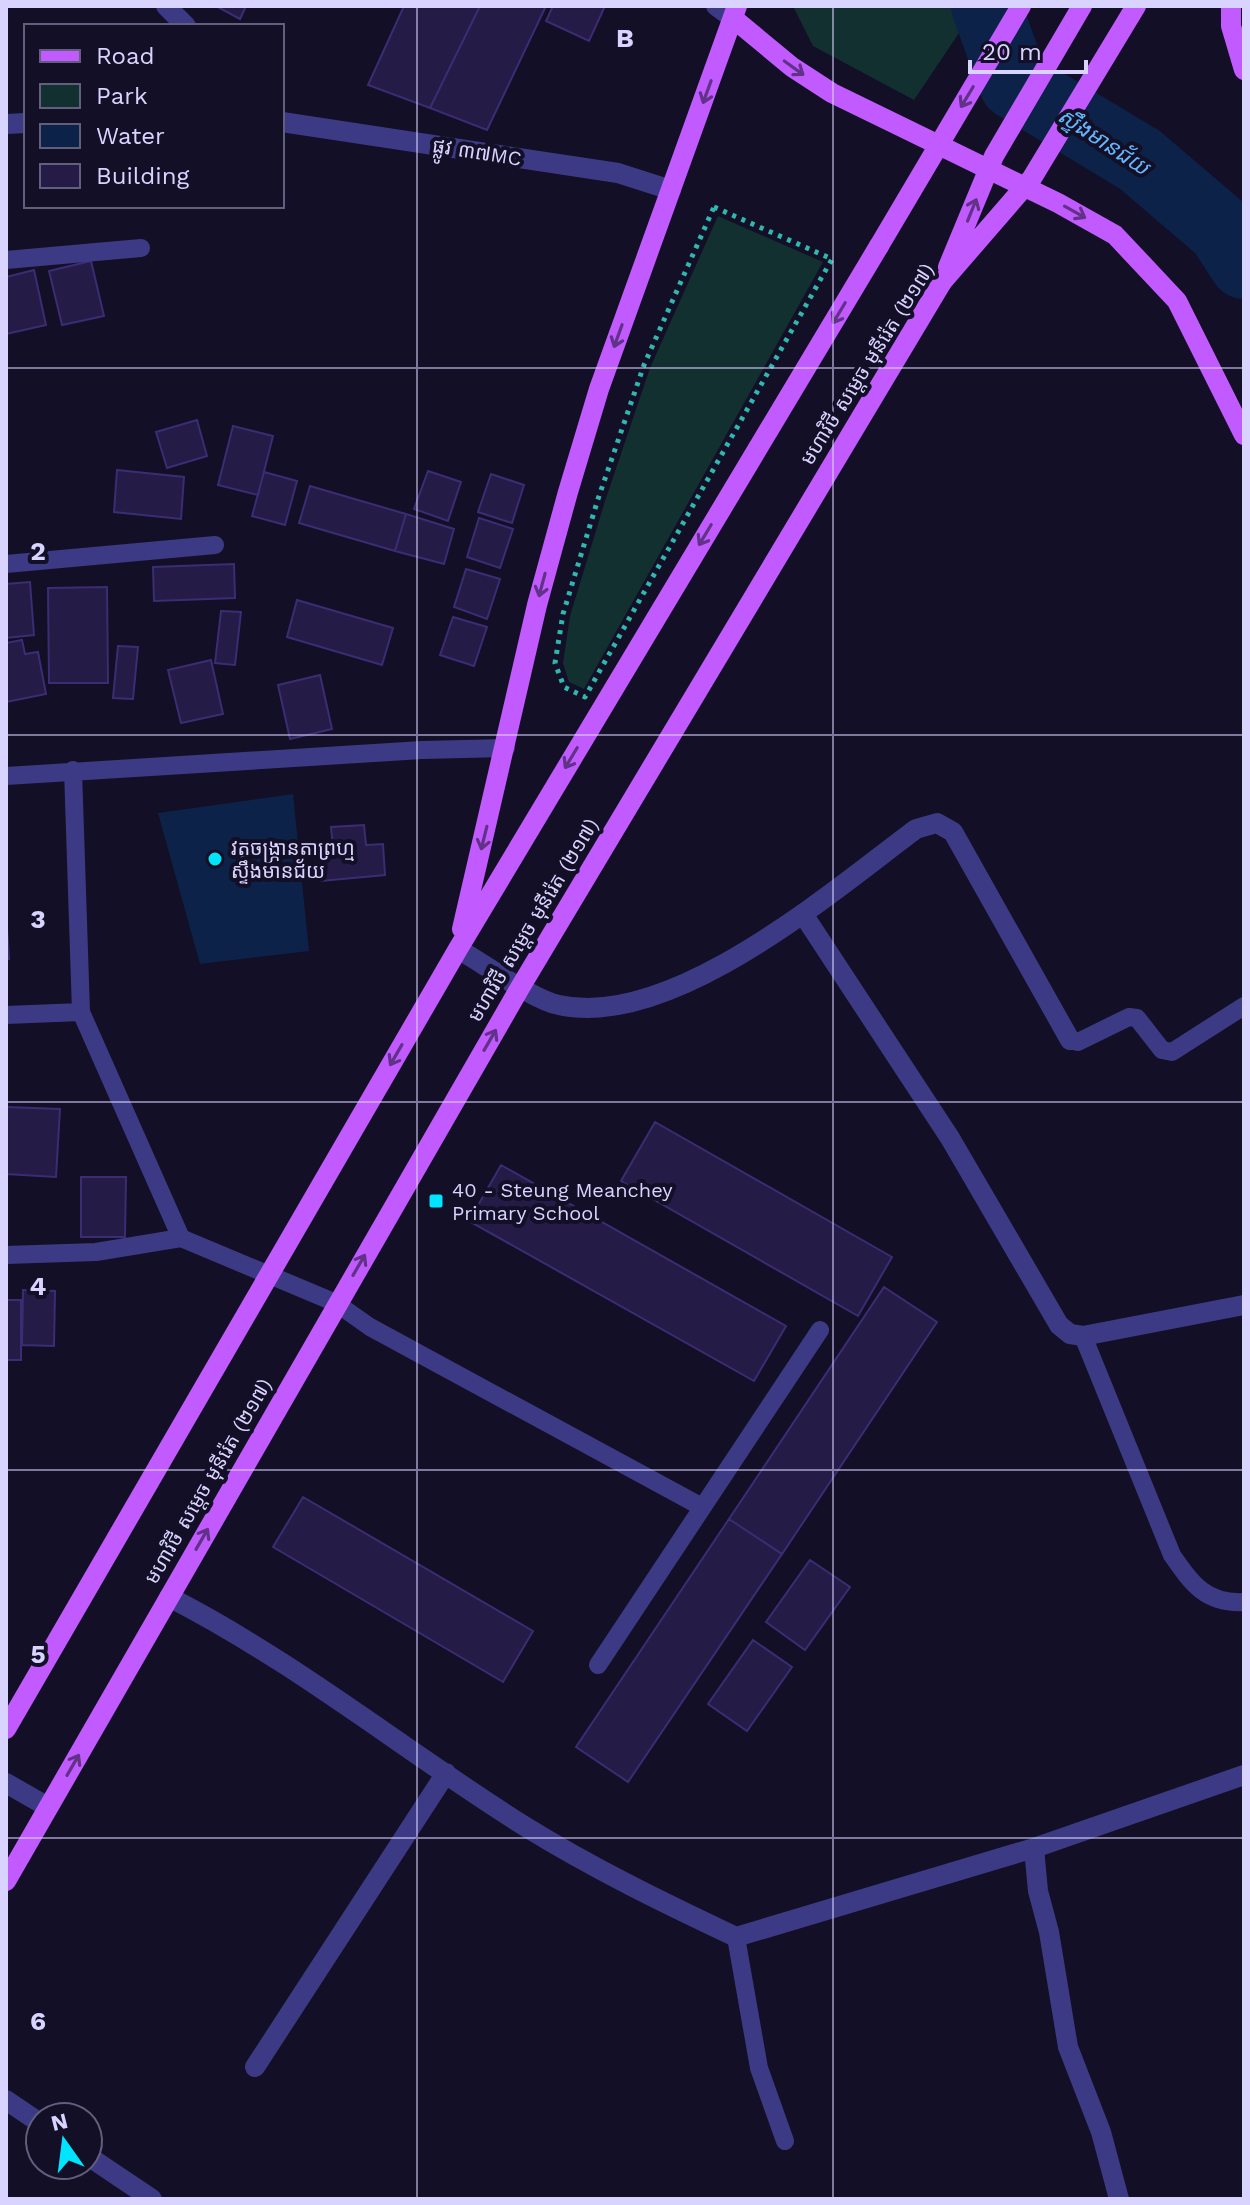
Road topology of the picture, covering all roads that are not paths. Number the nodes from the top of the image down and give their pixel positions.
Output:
1 (166, 6) edge
2 (716, 6) edge
3 (1021, 6) edge
4 (1082, 6) edge
5 (1136, 6) edge
6 (1231, 6) edge
7 (735, 12) edge
8 (184, 24) edge
9 (1244, 70) edge
10 (284, 122) edge
11 (671, 190) junction
12 (141, 248) dead end
13 (6, 260) edge
14 (942, 282) junction
15 (1244, 435) edge
16 (215, 545) dead end
17 (6, 564) edge
18 (506, 748) junction
19 (73, 770) junction
20 (6, 776) edge
21 (803, 914) junction
22 (458, 949) junction
23 (521, 986) junction
24 (1244, 1006) edge
25 (81, 1012) junction
26 (6, 1015) edge
27 (1070, 1040) joint
28 (181, 1238) junction
29 (6, 1255) edge
30 (268, 1273) junction
31 (336, 1303) junction
32 (1244, 1305) edge
33 (820, 1330) dead end
34 (1083, 1336) junction
35 (702, 1507) junction
36 (169, 1597) junction
37 (1244, 1602) edge
38 (598, 1665) dead end
39 (6, 1729) edge
40 (446, 1773) junction
41 (1244, 1775) edge
42 (6, 1783) edge
43 (48, 1807) junction
44 (1034, 1848) junction
45 (6, 1881) edge
46 (736, 1937) junction
47 (255, 2067) dead end
48 (6, 2100) edge
49 (24, 2112) edge
50 (785, 2141) dead end
51 (104, 2167) edge
52 (152, 2199) edge
53 (1119, 2199) edge

1 - 8 street
2 - 7 street
3 -> 22 main road, bridge
14 -> 4 main road, bridge
5 - 14 main road, មហាវិថី សម្តេច មុនីរ៉េត (២១៧), bridge
6 - 9 main road
7 -> 11 main road
7 -> 15 main road
10 - 11 street, ផ្លូវ ៣៧MC
11 -> 18 main road
12 - 13 lane
14 - 23 main road, មហាវិថី សម្តេច មុនីរ៉េត (២១៧)
16 - 17 lane
18 - 19 lane
18 -> 22 main road
19 - 20 lane
19 - 25 lane
21 - 23 street
21 - 27 street
21 - 34 street
22 - 23 street
22 -> 30 main road
31 -> 23 main road, មហាវិថី សម្តេច មុនីរ៉េត (២១៧)
24 - 27 lane
25 - 26 lane
25 - 28 lane
28 - 29 lane
28 - 30 lane
30 - 31 lane
30 - 39 main road
31 - 35 lane
36 -> 31 main road, មហាវិថី សម្តេច មុនីរ៉េត (២១៧)
32 - 34 street
33 - 35 lane
34 - 37 lane
35 - 38 lane
36 - 40 street
43 -> 36 main road, មហាវិថី សម្តេច មុនីរ៉េត (២១៧)
40 - 46 street
40 - 47 street
41 - 44 street
42 - 43 street
43 - 45 main road, មហាវិថី សម្តេច មុនីរ៉េត (២១៧)
44 - 46 street
44 - 53 street
46 - 50 lane
48 - 49 street
51 - 52 street

